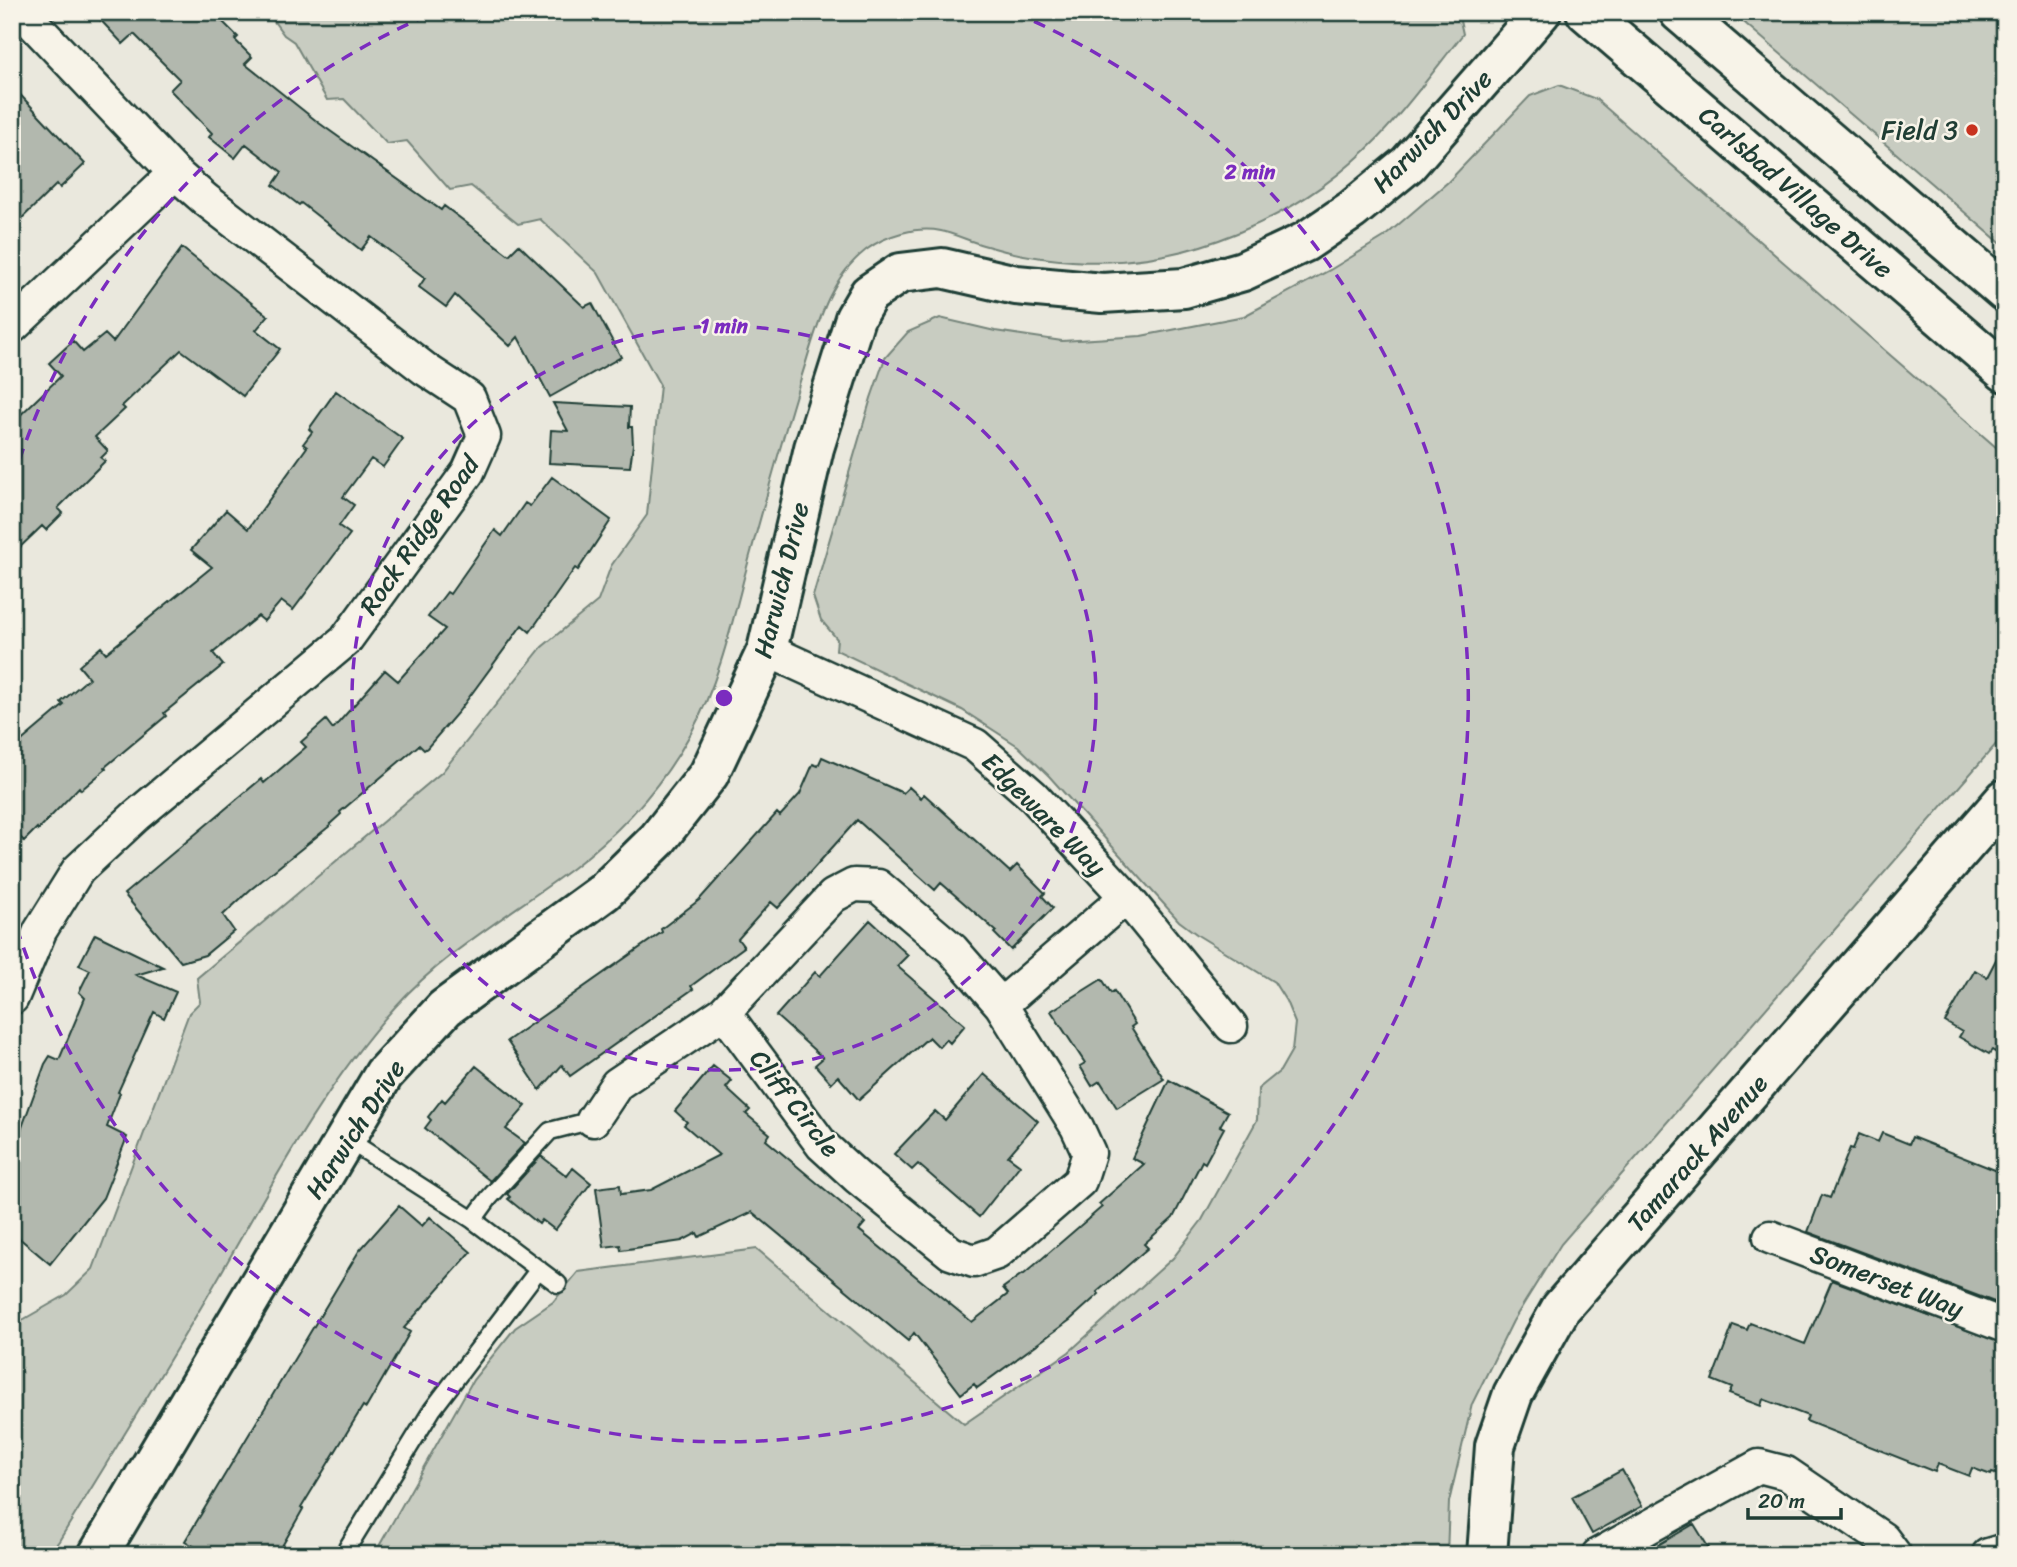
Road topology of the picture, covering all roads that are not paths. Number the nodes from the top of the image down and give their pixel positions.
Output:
1 (22, 12) edge
2 (1541, 12) edge
3 (1586, 12) edge
4 (1679, 12) edge
5 (175, 173) junction
6 (2005, 292) edge
7 (12, 327) edge
8 (2005, 372) edge
9 (767, 650) junction
10 (2005, 799) edge
11 (1126, 897) junction
12 (12, 998) edge
13 (1001, 1005) junction
14 (724, 1012) junction
15 (1231, 1026) dead end
16 (593, 1120) joint
17 (345, 1138) junction
18 (473, 1220) junction
19 (1770, 1237) dead end
20 (539, 1269) junction
21 (558, 1284) dead end
22 (2005, 1326) edge
23 (2005, 1550) edge
24 (98, 1555) edge
25 (342, 1555) edge
26 (1487, 1555) edge
27 (1598, 1555) edge
28 (1895, 1555) edge
29 (1988, 1555) edge

1 - 5 street, Rock Ridge Road
2 - 9 street, Harwich Drive
3 - 8 street, Carlsbad Village Drive
4 - 6 street
5 - 7 street
5 - 12 street, Rock Ridge Road
9 - 11 street, Edgeware Way
9 - 17 street, Harwich Drive
10 - 26 street, Tamarack Avenue
11 - 13 street
11 - 15 street, Edgeware Way
13 - 14 street, Cliff Circle
13 - 14 street, Cliff Circle
14 - 16 street
16 - 18 lane
17 - 18 lane
17 - 24 street, Harwich Drive
18 - 20 lane
19 - 22 street, Somerset Way
20 - 21 lane
20 - 25 lane
23 - 29 street
27 - 28 street

